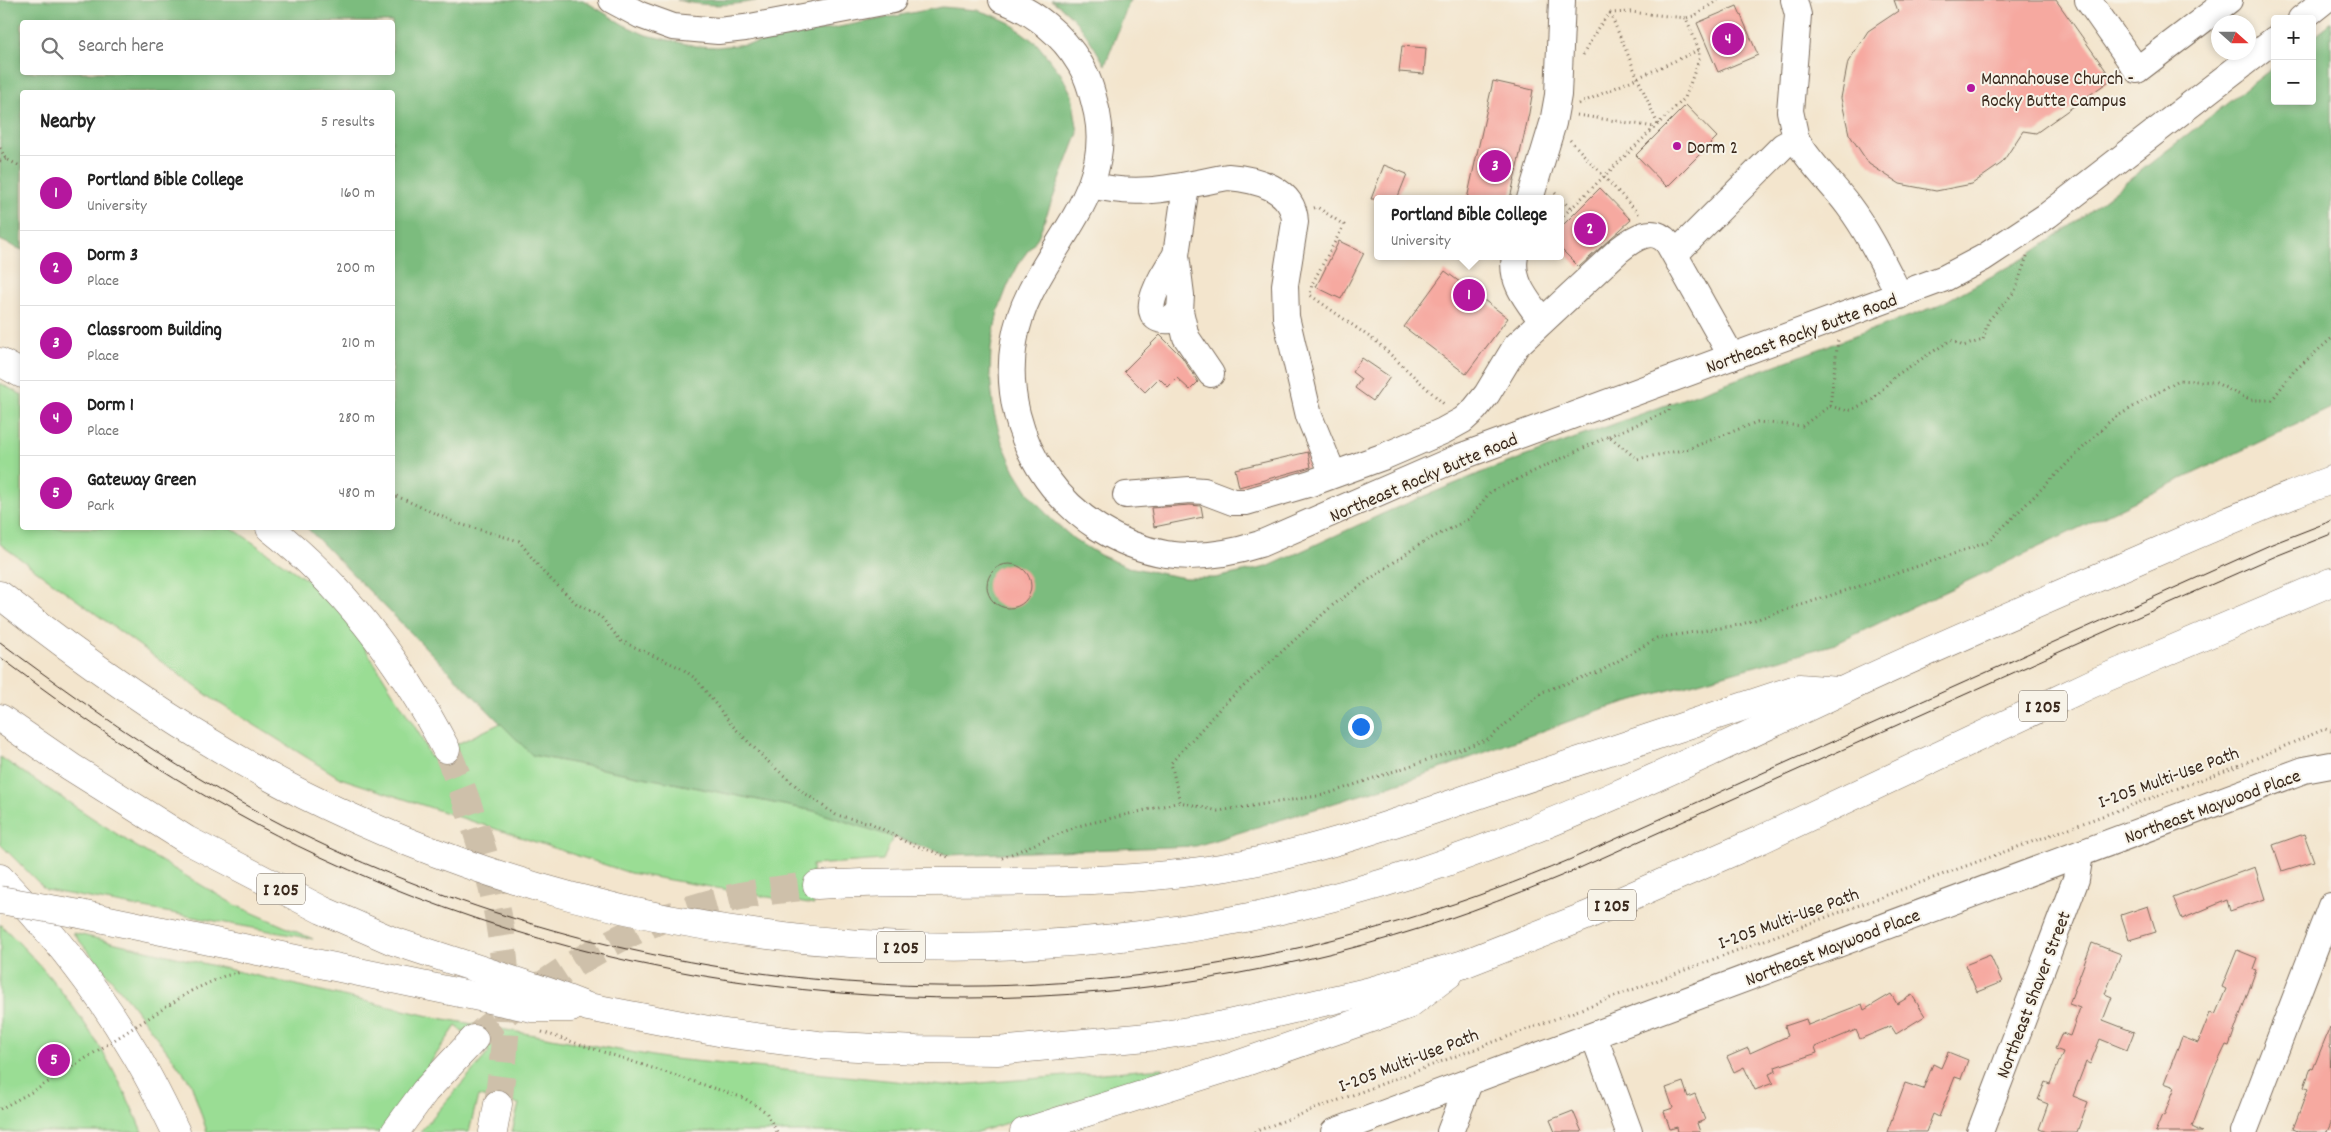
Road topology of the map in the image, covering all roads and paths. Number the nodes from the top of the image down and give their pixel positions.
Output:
1 (612, 0) edge
2 (893, 0) edge
3 (1002, 0) edge
4 (1562, 0) edge
5 (1718, 0) edge
6 (1794, 0) edge
7 (2088, 0) edge
8 (2325, 0) edge
9 (2227, 10) edge
10 (1610, 13) junction
11 (2306, 15) edge
12 (1686, 18) junction
13 (2260, 44) edge
14 (1700, 50) junction
15 (1582, 58) dead end
16 (1638, 78) junction
17 (1570, 101) junction
18 (1656, 126) junction
19 (1796, 139) junction
20 (1564, 145) dead end
21 (0, 148) edge
22 (6, 159) junction
23 (0, 161) edge
24 (20, 166) edge
25 (1604, 177) junction
26 (1091, 185) junction
27 (1186, 186) junction
28 (1540, 194) edge
29 (1564, 206) edge
30 (1570, 209) junction
31 (1295, 213) junction
32 (1564, 215) edge
33 (2025, 232) junction
34 (1647, 234) junction
35 (1675, 254) junction
36 (1514, 260) edge
37 (1900, 296) junction
38 (1841, 317) junction
39 (1542, 321) junction
40 (2331, 340) edge
41 (1732, 357) junction
42 (0, 362) edge
43 (20, 373) edge
44 (1211, 374) dead end
45 (1830, 406) junction
46 (1458, 422) junction
47 (1333, 474) junction
48 (2331, 480) edge
49 (395, 495) edge
50 (1126, 495) dead end
51 (272, 530) edge
52 (2331, 582) edge
53 (0, 595) edge
54 (1842, 691) junction
55 (0, 718) edge
56 (2331, 731) edge
57 (446, 749) tunnel mouth
58 (2331, 764) edge
59 (1180, 802) junction
60 (2080, 854) junction
61 (960, 858) dead end
62 (994, 858) dead end
63 (0, 878) edge
64 (817, 885) tunnel mouth
65 (0, 900) edge
66 (2331, 906) edge
67 (1461, 965) junction
68 (191, 991) dead end
69 (588, 1008) junction
70 (1594, 1036) junction
71 (474, 1039) tunnel mouth
72 (1469, 1083) junction
73 (498, 1104) tunnel mouth
74 (0, 1109) edge
75 (773, 1123) dead end
76 (176, 1132) edge
77 (395, 1132) edge
78 (493, 1132) edge
79 (776, 1132) edge
80 (1024, 1132) edge
81 (1254, 1132) edge
82 (1334, 1132) edge
83 (1450, 1132) edge
84 (1630, 1132) edge
85 (1980, 1132) edge
86 (2244, 1132) edge

1 - 2 street
3 - 26 street, Northeast Rocky Butte Road
4 - 17 street
5 - 12 path
6 - 19 street
7 - 9 street
8 - 11 street
10 - 12 path
10 - 15 path
10 - 16 path
12 - 14 path
13 - 33 street, Northeast Rocky Butte Road
14 - 16 path
14 - 18 path
16 - 17 path
16 - 18 path
17 - 18 path
17 - 28 street
18 - 25 path
19 - 35 street
19 - 37 street
20 - 25 path
21 - 22 path
22 - 23 path
22 - 24 path
25 - 30 path
25 - 34 path
26 - 27 street
26 - 41 street, Northeast Rocky Butte Road
27 - 31 street
27 - 44 street
29 - 30 path
30 - 32 path
31 - 46 path
31 - 47 street
33 - 37 street, Northeast Rocky Butte Road
33 - 45 path
34 - 35 street
34 - 39 street
35 - 41 street
36 - 39 street
37 - 38 street, Northeast Rocky Butte Road
38 - 41 street, Northeast Rocky Butte Road
38 - 45 path
39 - 46 street
40 - 59 path
42 - 43 highway
45 - 59 path
46 - 47 street
47 - 50 street
48 - 54 highway, I 205
49 - 61 path
51 - 57 highway
52 - 67 highway, I 205
53 - 54 highway, I 205
54 - 64 highway
55 - 69 highway, I 205
56 - 81 path, I-205 Multi-Use Path
58 - 60 street, Northeast Maywood Place
59 - 62 path
60 - 70 street, Northeast Maywood Place
60 - 85 street, Northeast Shaver Street
63 - 76 highway
65 - 69 highway, bridge
66 - 86 street
67 - 69 highway, I 205
67 - 80 highway
68 - 74 path, bridge
70 - 72 street, Northeast Maywood Place
70 - 84 street
71 - 77 highway
72 - 82 street, Northeast Maywood Place
72 - 83 street
73 - 78 highway
75 - 79 path

